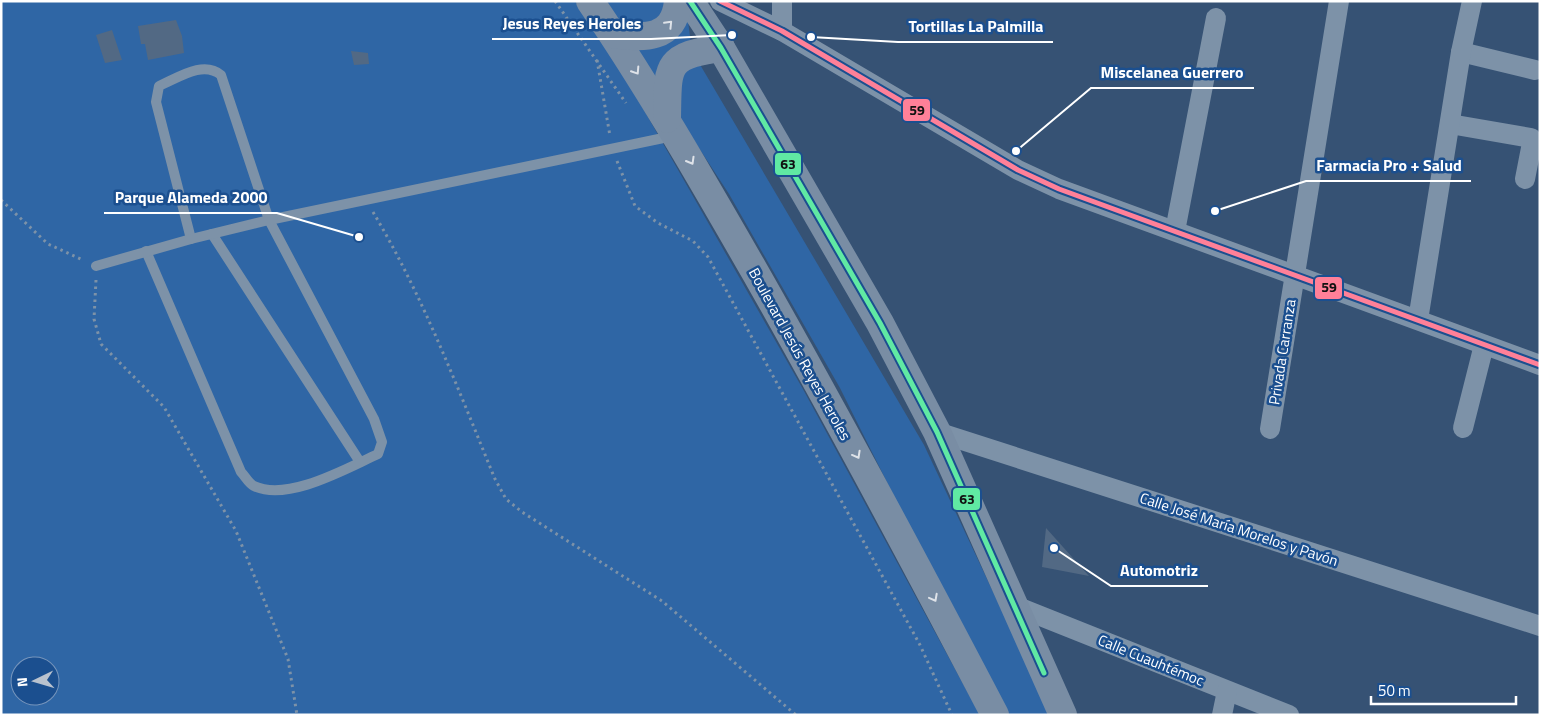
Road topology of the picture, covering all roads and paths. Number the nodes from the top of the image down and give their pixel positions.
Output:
1 (556, 1) edge
2 (590, 1) edge
3 (678, 1) edge
4 (690, 1) edge
5 (720, 1) edge
6 (782, 1) edge
7 (1339, 1) edge
8 (1472, 1) edge
9 (1216, 18) dead end
10 (782, 31) junction
11 (612, 34) junction
12 (721, 48) junction
13 (1461, 52) junction
14 (597, 60) junction
15 (1535, 70) dead end
16 (630, 108) dead end
17 (1450, 124) junction
18 (672, 127) junction
19 (613, 148) junction
20 (1525, 179) dead end
21 (1, 200) edge
22 (366, 200) junction
23 (268, 220) junction
24 (1175, 231) junction
25 (212, 234) junction
26 (190, 239) junction
27 (146, 251) junction
28 (96, 266) junction
29 (1293, 276) junction
30 (1418, 320) junction
31 (1484, 345) junction
32 (1540, 365) edge
33 (1463, 428) dead end
34 (1270, 429) dead end
35 (937, 432) junction
36 (360, 462) junction
37 (1014, 604) junction
38 (1540, 626) edge
39 (1226, 691) junction
40 (297, 715) edge
41 (796, 715) edge
42 (952, 715) edge
43 (994, 715) edge
44 (1063, 715) edge
45 (1222, 715) edge
46 (1289, 715) edge

1 - 14 path
2 - 11 main road, Boulevard Jesús Reyes Heroles
11 -> 3 main road
4 - 12 main road
5 - 10 street
6 - 10 street
7 - 29 street, Privada Carranza
8 - 13 street
9 - 24 street
10 - 24 street
11 -> 18 main road, Boulevard Jesús Reyes Heroles
12 - 18 main road
12 - 35 main road
13 - 15 street
13 - 17 street
14 - 16 path
14 - 19 path
17 - 20 street
17 - 30 street
18 - 19 lane
18 -> 43 main road, Boulevard Jesús Reyes Heroles
19 - 22 lane
19 - 42 path
21 - 28 path
22 - 23 lane
22 - 41 path
23 - 25 lane
23 - 26 lane
23 - 36 lane
24 - 29 street
25 - 26 lane
25 - 36 lane
26 - 27 lane
27 - 28 lane
27 - 36 lane
28 - 40 path
29 - 30 street
29 - 34 street, Privada Carranza
30 - 31 street
31 - 32 street
31 - 33 street
35 - 37 main road
35 - 38 street, Calle José María Morelos y Pavón
37 - 39 street, Calle Cuauhtémoc
37 - 44 main road
39 - 45 street
39 - 46 street, Calle Cuauhtémoc

